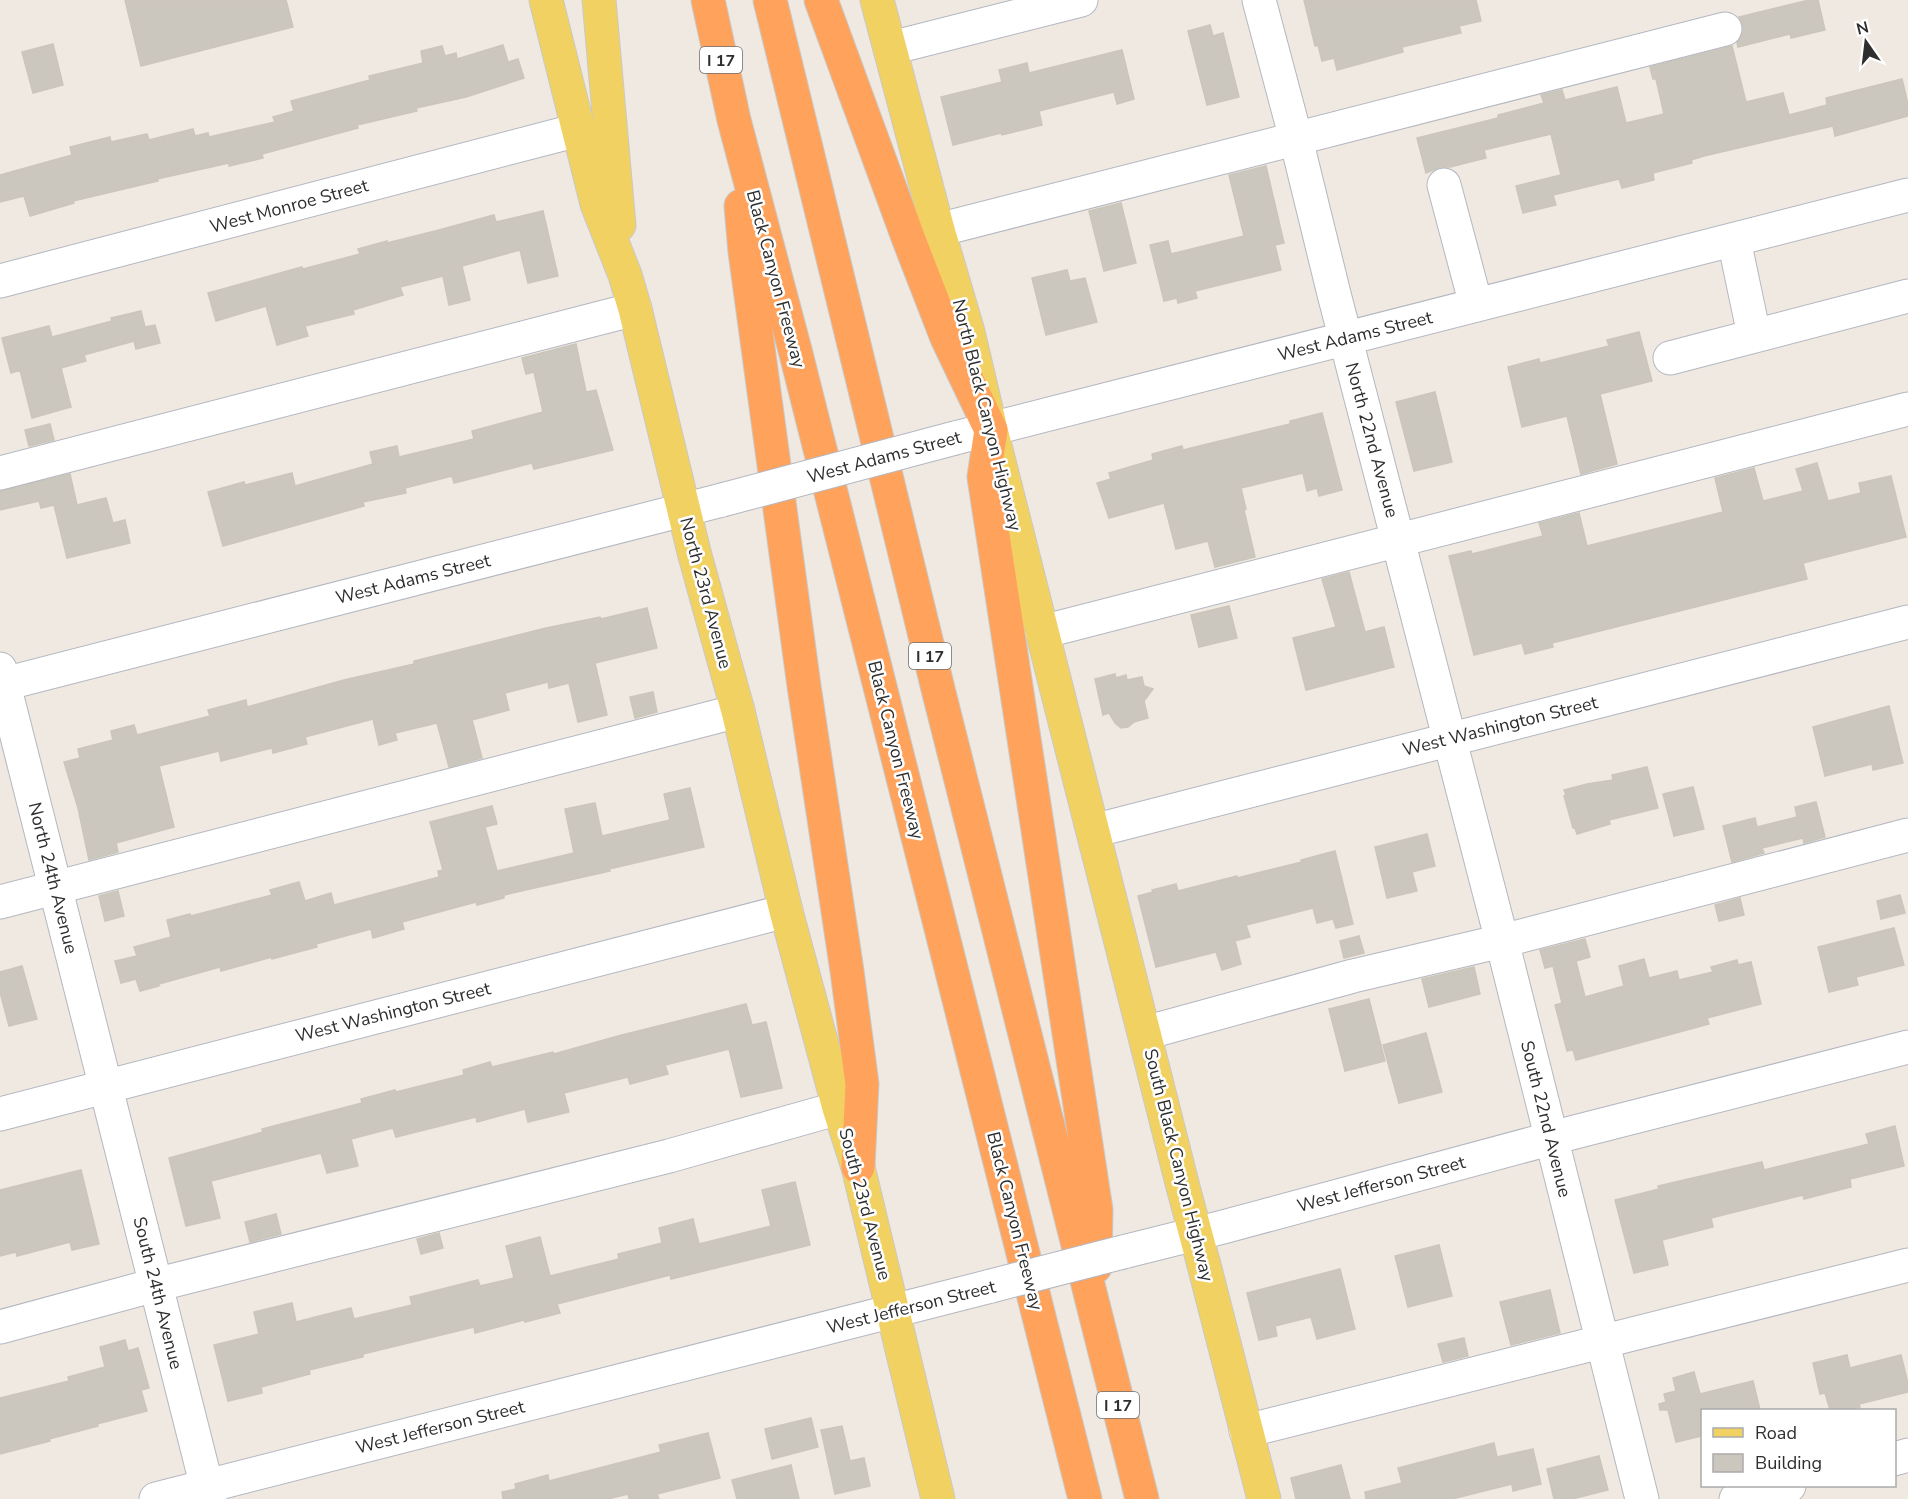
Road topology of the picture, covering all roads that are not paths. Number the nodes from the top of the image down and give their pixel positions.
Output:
1 (546, 0) edge
2 (599, 0) edge
3 (708, 0) edge
4 (770, 0) edge
5 (821, 0) edge
6 (877, 0) edge
7 (1082, 0) edge
8 (1259, 0) edge
9 (1725, 29) dead end
10 (891, 48) junction
11 (734, 120) junction
12 (578, 130) junction
13 (1296, 139) junction
14 (1444, 185) dead end
15 (1908, 195) edge
16 (938, 230) junction
17 (1734, 240) junction
18 (625, 275) junction
19 (0, 280) edge
20 (1908, 296) edge
21 (1476, 305) junction
22 (635, 309) junction
23 (1754, 335) junction
24 (1345, 338) junction
25 (1670, 358) dead end
26 (1908, 409) edge
27 (991, 430) junction
28 (0, 473) edge
29 (684, 509) junction
30 (1398, 541) junction
31 (1908, 622) edge
32 (1042, 632) junction
33 (1, 680) edge
34 (738, 711) junction
35 (1449, 740) junction
36 (1093, 831) junction
37 (1908, 835) edge
38 (56, 888) junction
39 (0, 902) edge
40 (786, 911) junction
41 (1502, 940) junction
42 (1145, 1033) junction
43 (1908, 1047) edge
44 (106, 1086) junction
45 (839, 1108) junction
46 (0, 1114) edge
47 (1551, 1138) junction
48 (858, 1167) junction
49 (1196, 1233) junction
50 (1908, 1265) edge
51 (155, 1284) junction
52 (1094, 1311) junction
53 (894, 1312) junction
54 (0, 1327) edge
55 (1603, 1341) junction
56 (1246, 1431) junction
57 (1781, 1487) edge
58 (208, 1493) edge
59 (156, 1499) edge
60 (938, 1499) edge
61 (1085, 1499) edge
62 (1142, 1499) edge
63 (1264, 1499) edge
64 (1642, 1499) edge
65 (1736, 1499) edge

1 - 12 main road
2 - 18 main road
3 - 11 highway, Black Canyon Freeway / I 17
4 - 52 highway, I 17
5 - 27 highway
6 - 10 main road, North Black Canyon Highway
7 - 10 street
8 - 13 street, North 22nd Avenue
9 - 13 street
10 - 16 main road, North Black Canyon Highway
11 - 48 highway
11 - 61 highway, Black Canyon Freeway / I 17
12 - 18 main road
12 - 19 street, West Monroe Street
13 - 16 street
13 - 24 street, North 22nd Avenue
14 - 21 street
15 - 17 street, West Adams Street
16 - 27 main road, North Black Canyon Highway
17 - 21 street, West Adams Street
17 - 23 street
18 - 22 main road, North 23rd Avenue
20 - 23 street
21 - 24 street, West Adams Street
22 - 28 street
22 - 29 main road, North 23rd Avenue
23 - 25 street
24 - 27 street, West Adams Street
24 - 30 street, North 22nd Avenue
26 - 30 street
27 - 29 street, West Adams Street, bridge
27 - 32 main road, North Black Canyon Highway
27 - 52 highway
29 - 33 street, West Adams Street
29 - 34 main road, North 23rd Avenue
30 - 32 street
30 - 35 street, North 22nd Avenue
31 - 35 street, West Washington Street
32 - 36 main road, North Black Canyon Highway
33 - 38 street, North 24th Avenue
34 - 38 street
34 - 40 main road, North 23rd Avenue
35 - 36 street, West Washington Street
35 - 41 street, South 22nd Avenue
36 - 42 main road, South Black Canyon Highway
37 - 41 street
38 - 39 street
38 - 44 street, North 24th Avenue
40 - 44 street, West Washington Street
40 - 45 main road, South 23rd Avenue
41 - 42 street
41 - 47 street, South 22nd Avenue
42 - 49 main road, South Black Canyon Highway
43 - 47 street, West Jefferson Street
44 - 46 street, West Washington Street
44 - 51 street, South 24th Avenue
45 - 48 main road, South 23rd Avenue
45 - 51 street
47 - 49 street, West Jefferson Street
47 - 55 street, South 22nd Avenue
48 - 53 main road, South 23rd Avenue
49 - 53 street, West Jefferson Street, bridge
49 - 56 main road, South Black Canyon Highway
50 - 55 street
51 - 54 street
51 - 58 street, South 24th Avenue
52 - 62 highway, I 17
53 - 58 street, West Jefferson Street
53 - 60 main road, South 23rd Avenue
55 - 56 street
55 - 64 street, South 22nd Avenue
56 - 63 main road, South Black Canyon Highway
57 - 65 street
58 - 59 street, West Jefferson Street

